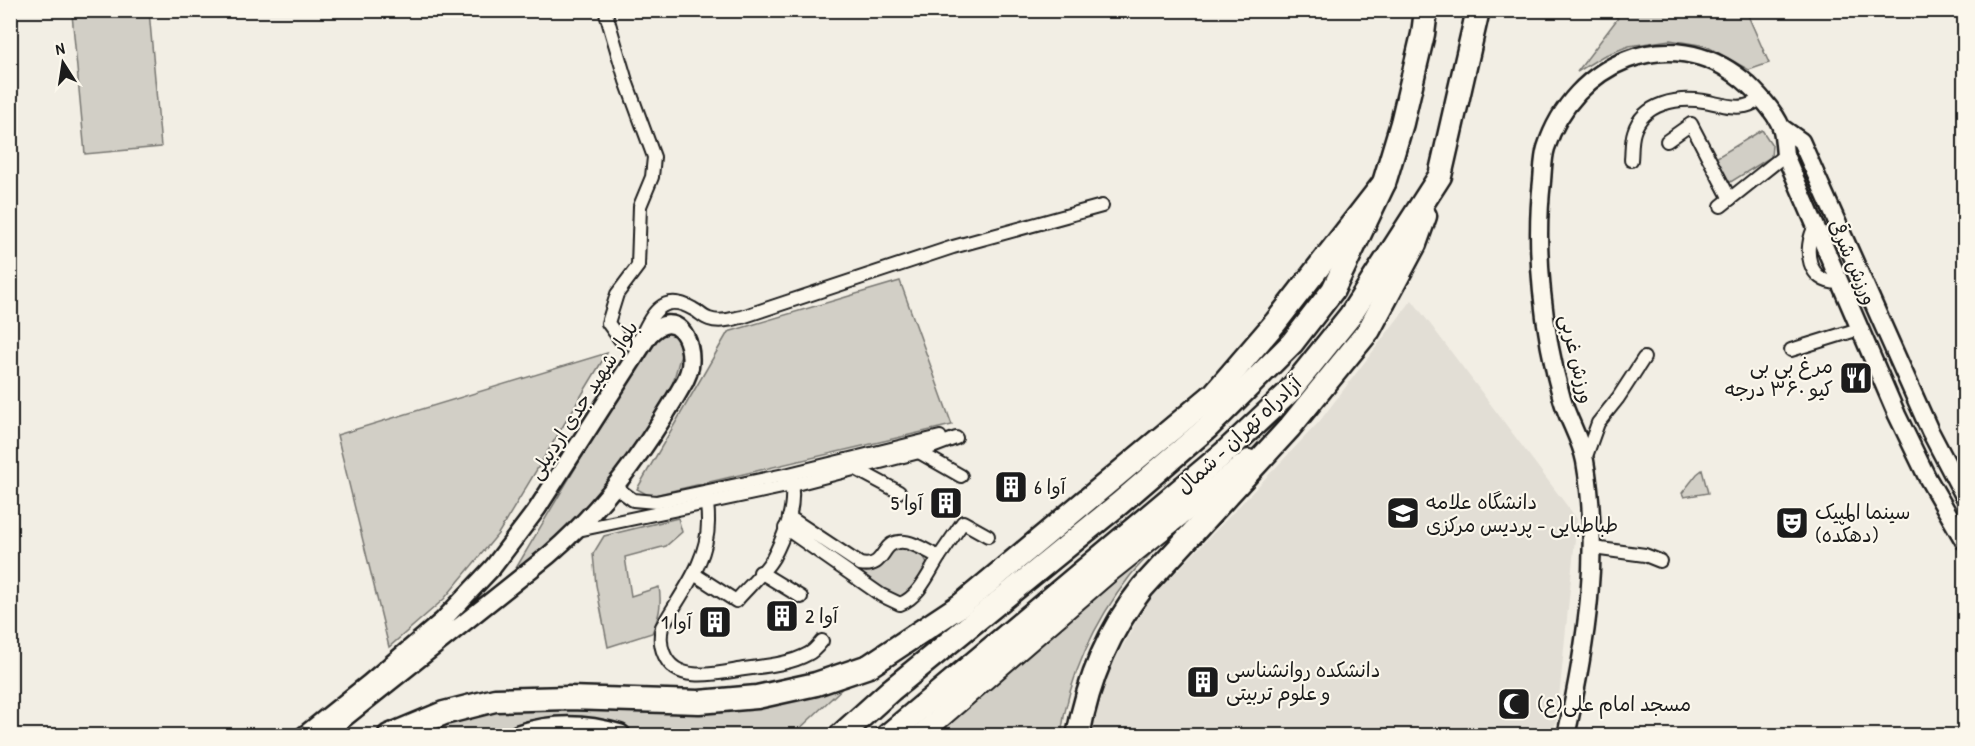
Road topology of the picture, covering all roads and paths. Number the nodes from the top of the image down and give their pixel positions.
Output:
1 (605, 10) edge
2 (1426, 10) edge
3 (1478, 10) edge
4 (1663, 52) joint
5 (1762, 99) junction
6 (1781, 127) junction
7 (1667, 141) dead end
8 (1785, 155) junction
9 (1631, 160) dead end
10 (1440, 176) junction
11 (1384, 183) junction
12 (1102, 206) dead end
13 (1859, 329) junction
14 (643, 338) junction
15 (1791, 350) dead end
16 (1644, 358) dead end
17 (1290, 428) junction
18 (919, 452) junction
19 (1584, 459) junction
20 (856, 469) junction
21 (961, 476) dead end
22 (791, 479) junction
23 (614, 486) junction
24 (899, 492) dead end
25 (1965, 495) edge
26 (704, 497) junction
27 (787, 522) junction
28 (578, 530) junction
29 (987, 536) dead end
30 (1965, 541) edge
31 (1593, 548) junction
32 (939, 557) junction
33 (1660, 561) dead end
34 (760, 572) junction
35 (694, 574) junction
36 (801, 597) dead end
37 (822, 641) dead end
38 (303, 735) edge
39 (322, 735) edge
40 (389, 735) edge
41 (520, 735) edge
42 (619, 735) edge
43 (840, 735) edge
44 (886, 735) edge
45 (920, 735) edge
46 (1078, 735) edge
47 (1566, 735) edge

1 - 14 street
2 - 11 highway, آزادراه تهران - شمال
3 - 10 highway, آزادراه تهران - شمال
4 - 5 street, ورزش شرقی
4 - 19 street, ورزش غربی
5 - 6 street, ورزش شرقی
5 - 9 street
6 - 8 street, ورزش شرقی
6 - 25 street
7 - 8 street
8 - 13 street, ورزش شرقی
10 - 17 highway
10 - 44 highway, آزادراه تهران - شمال
11 - 40 highway
11 - 43 highway, آزادراه تهران - شمال
12 - 14 street
13 - 15 street
13 - 30 street, ورزش شرقی
14 - 23 street, بلوار شهید جدی اردبیلی
14 - 38 street, بلوار شهید جدی اردبیلی
16 - 19 street
17 - 45 main road
17 - 46 highway
18 - 20 street
18 - 21 street
18 - 22 street
19 - 31 street, ورزش غربی
20 - 22 street
20 - 24 street
22 - 26 street
22 - 27 street
23 - 26 street
23 - 28 street, بلوار شهید جدی اردبیلی
26 - 28 street
26 - 35 street
27 - 32 street
27 - 32 street
27 - 34 street
28 - 39 street, بلوار شهید جدی اردبیلی
29 - 32 street
31 - 33 street
31 - 47 street, ورزش غربی
34 - 35 street
34 - 36 street
35 - 37 street
41 - 42 highway

